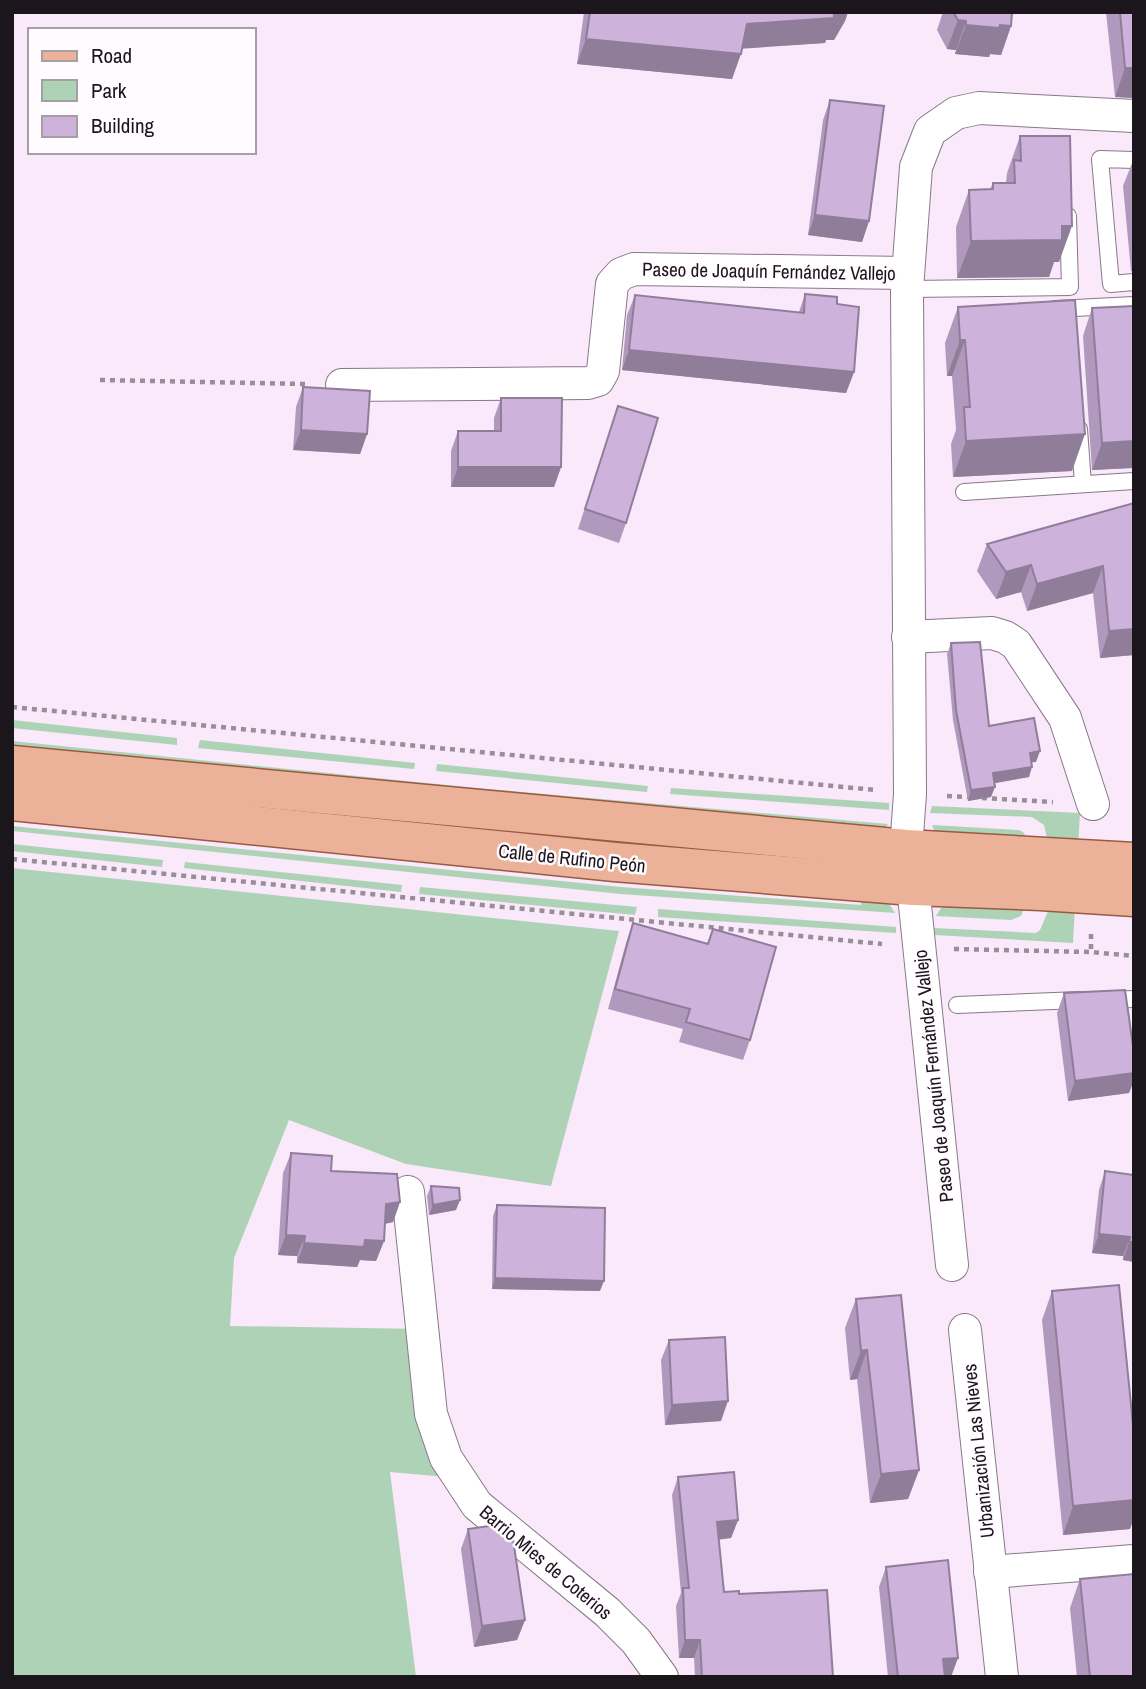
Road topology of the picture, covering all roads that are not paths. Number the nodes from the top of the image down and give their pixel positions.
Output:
1 (1134, 116) edge
2 (1134, 160) edge
3 (1068, 206) edge
4 (907, 281) junction
5 (1134, 282) edge
6 (1134, 305) edge
7 (1045, 309) edge
8 (342, 385) road end
9 (1078, 416) edge
10 (1134, 481) edge
11 (1083, 484) junction
12 (964, 492) dead end
13 (908, 637) junction
14 (12, 765) edge
15 (12, 801) edge
16 (1093, 804) road end
17 (906, 849) junction
18 (1134, 862) edge
19 (913, 886) junction
20 (1134, 897) edge
21 (1134, 999) edge
22 (957, 1005) dead end
23 (408, 1192) dead end
24 (952, 1265) dead end
25 (965, 1329) dead end
26 (1134, 1561) edge
27 (990, 1572) junction
28 (662, 1677) edge
29 (1002, 1677) edge

1 - 4 street, Paseo de Joaquín Fernández Vallejo
2 - 5 lane
3 - 4 lane
4 - 8 street, Paseo de Joaquín Fernández Vallejo
4 - 13 street, Paseo de Joaquín Fernández Vallejo
6 - 7 lane
9 - 11 lane
10 - 11 lane
11 - 12 lane
13 - 16 street
13 - 17 street, Paseo de Joaquín Fernández Vallejo
14 - 17 main road, Calle de Rufino Peón
15 - 19 main road, Calle de Rufino Peón
17 - 18 main road, Calle de Rufino Peón
19 - 20 main road, Calle de Rufino Peón
19 - 24 street, Paseo de Joaquín Fernández Vallejo
21 - 22 lane
23 - 28 street, Barrio Mies de Coterios
25 - 27 street, Urbanización Las Nieves
26 - 27 street
27 - 29 street, Urbanización Las Nieves

